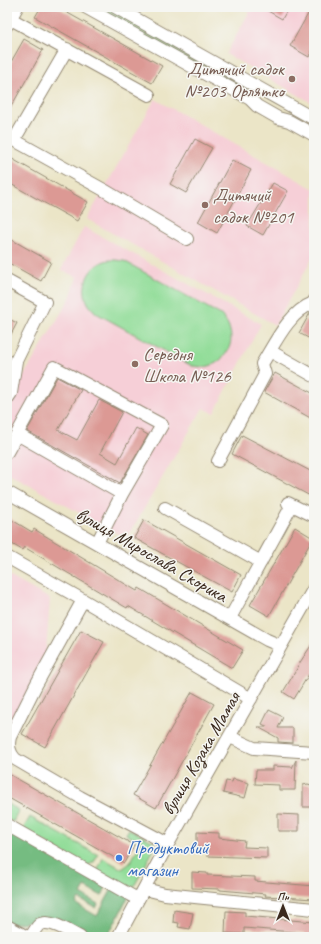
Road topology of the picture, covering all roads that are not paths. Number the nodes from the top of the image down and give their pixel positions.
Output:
1 (17, 7) edge
2 (85, 7) edge
3 (115, 7) edge
4 (9, 22) edge
5 (66, 49) junction
6 (149, 95) dead end
7 (314, 119) edge
8 (314, 135) edge
9 (10, 140) edge
10 (187, 239) dead end
11 (7, 281) edge
12 (314, 301) edge
13 (270, 351) junction
14 (11, 359) edge
15 (314, 376) edge
16 (7, 399) edge
17 (17, 434) junction
18 (7, 452) edge
19 (218, 461) dead end
20 (7, 492) edge
21 (122, 494) junction
22 (165, 508) dead end
23 (314, 516) edge
24 (97, 543) junction
25 (7, 557) edge
26 (261, 562) junction
27 (314, 588) edge
28 (83, 600) junction
29 (230, 618) junction
30 (281, 646) junction
31 (251, 699) junction
32 (230, 736) junction
33 (8, 751) edge
34 (314, 752) edge
35 (7, 824) edge
36 (168, 844) junction
37 (142, 894) junction
38 (314, 909) edge
39 (7, 926) edge
40 (27, 937) edge
41 (31, 937) edge
42 (80, 937) edge
43 (118, 937) edge

1 - 4 street
2 - 8 street
3 - 7 street
4 - 5 street
5 - 6 street
5 - 9 street
9 - 10 street
11 - 14 street
12 - 13 street
13 - 15 street
13 - 19 street
14 - 16 street
17 - 18 street
17 - 21 street
17 - 21 street
20 - 24 street, вулиця Мирослава Скорика
21 - 24 street
22 - 26 street
23 - 26 street
24 - 29 street, вулиця Мирослава Скорика
25 - 28 street
26 - 29 street
27 - 30 street, вулиця Козака Мамая
28 - 31 street
28 - 33 street
29 - 30 street, вулиця Мирослава Скорика
30 - 31 street, вулиця Козака Мамая
31 - 32 street, вулиця Козака Мамая
32 - 34 street
32 - 36 street, вулиця Козака Мамая
33 - 36 street
35 - 37 street
36 - 37 street, вулиця Козака Мамая
37 - 38 street
37 - 43 street, вулиця Козака Мамая
39 - 40 street
41 - 42 street

